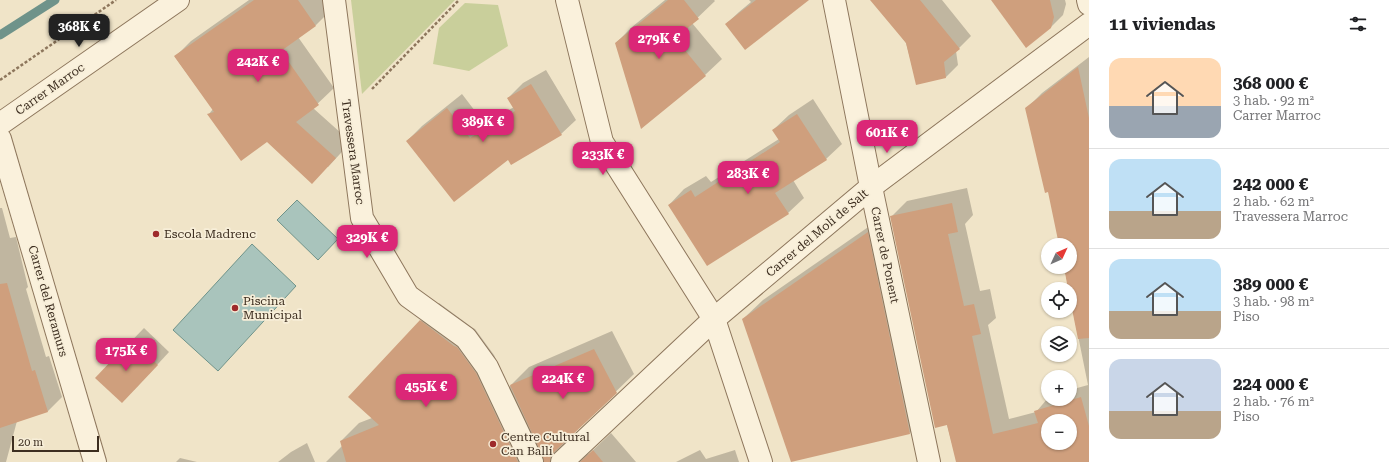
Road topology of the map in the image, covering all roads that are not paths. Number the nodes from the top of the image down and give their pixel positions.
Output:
1 (178, 0) edge
2 (334, 0) edge
3 (567, 0) edge
4 (834, 0) edge
5 (1088, 0) edge
6 (1089, 4) edge
7 (1089, 24) edge
8 (0, 124) edge
9 (0, 139) edge
10 (871, 187) junction
11 (714, 319) junction
12 (96, 462) edge
13 (532, 462) edge
14 (562, 462) edge
15 (761, 462) edge
16 (929, 462) edge

1 - 8 street, Carrer Marroc
2 - 13 street, Travessera Marroc
3 - 11 street
4 - 10 street, Carrer de Ponent
5 - 6 street
7 - 10 street, Carrer del Molí de Salt
9 - 12 street, Carrer del Reramurs
10 - 11 street, Carrer del Molí de Salt
10 - 16 street, Carrer de Ponent
11 - 14 street, Carrer del Molí de Salt
11 - 15 street

